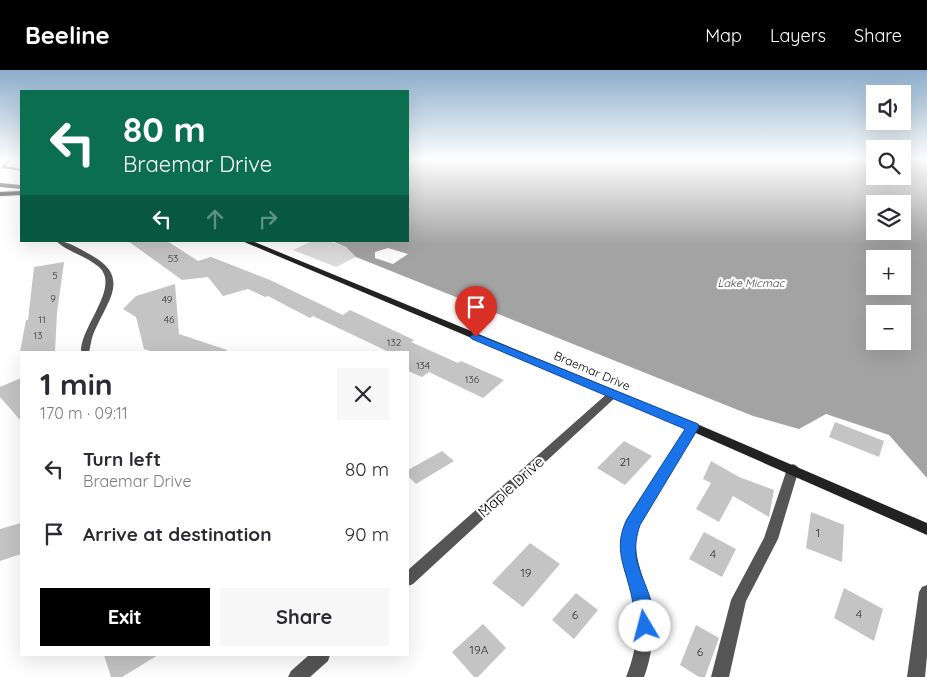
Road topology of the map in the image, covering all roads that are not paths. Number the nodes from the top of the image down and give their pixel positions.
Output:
1 (20, 193) edge
2 (0, 194) edge
3 (61, 242) edge
4 (248, 242) edge
5 (85, 351) edge
6 (613, 394) junction
7 (693, 427) junction
8 (793, 469) junction
9 (927, 529) edge
10 (409, 578) edge
11 (927, 592) edge
12 (321, 656) edge
13 (297, 677) edge
14 (635, 677) edge
15 (720, 677) edge
16 (916, 677) edge

1 - 2 main road
3 - 5 street
4 - 6 main road, Braemar Drive
6 - 7 main road, Braemar Drive
6 - 10 street, Maple Drive
7 - 8 main road, Braemar Drive
7 - 14 street
8 - 9 main road, Braemar Drive
8 - 15 street
11 - 16 street
12 - 13 street

